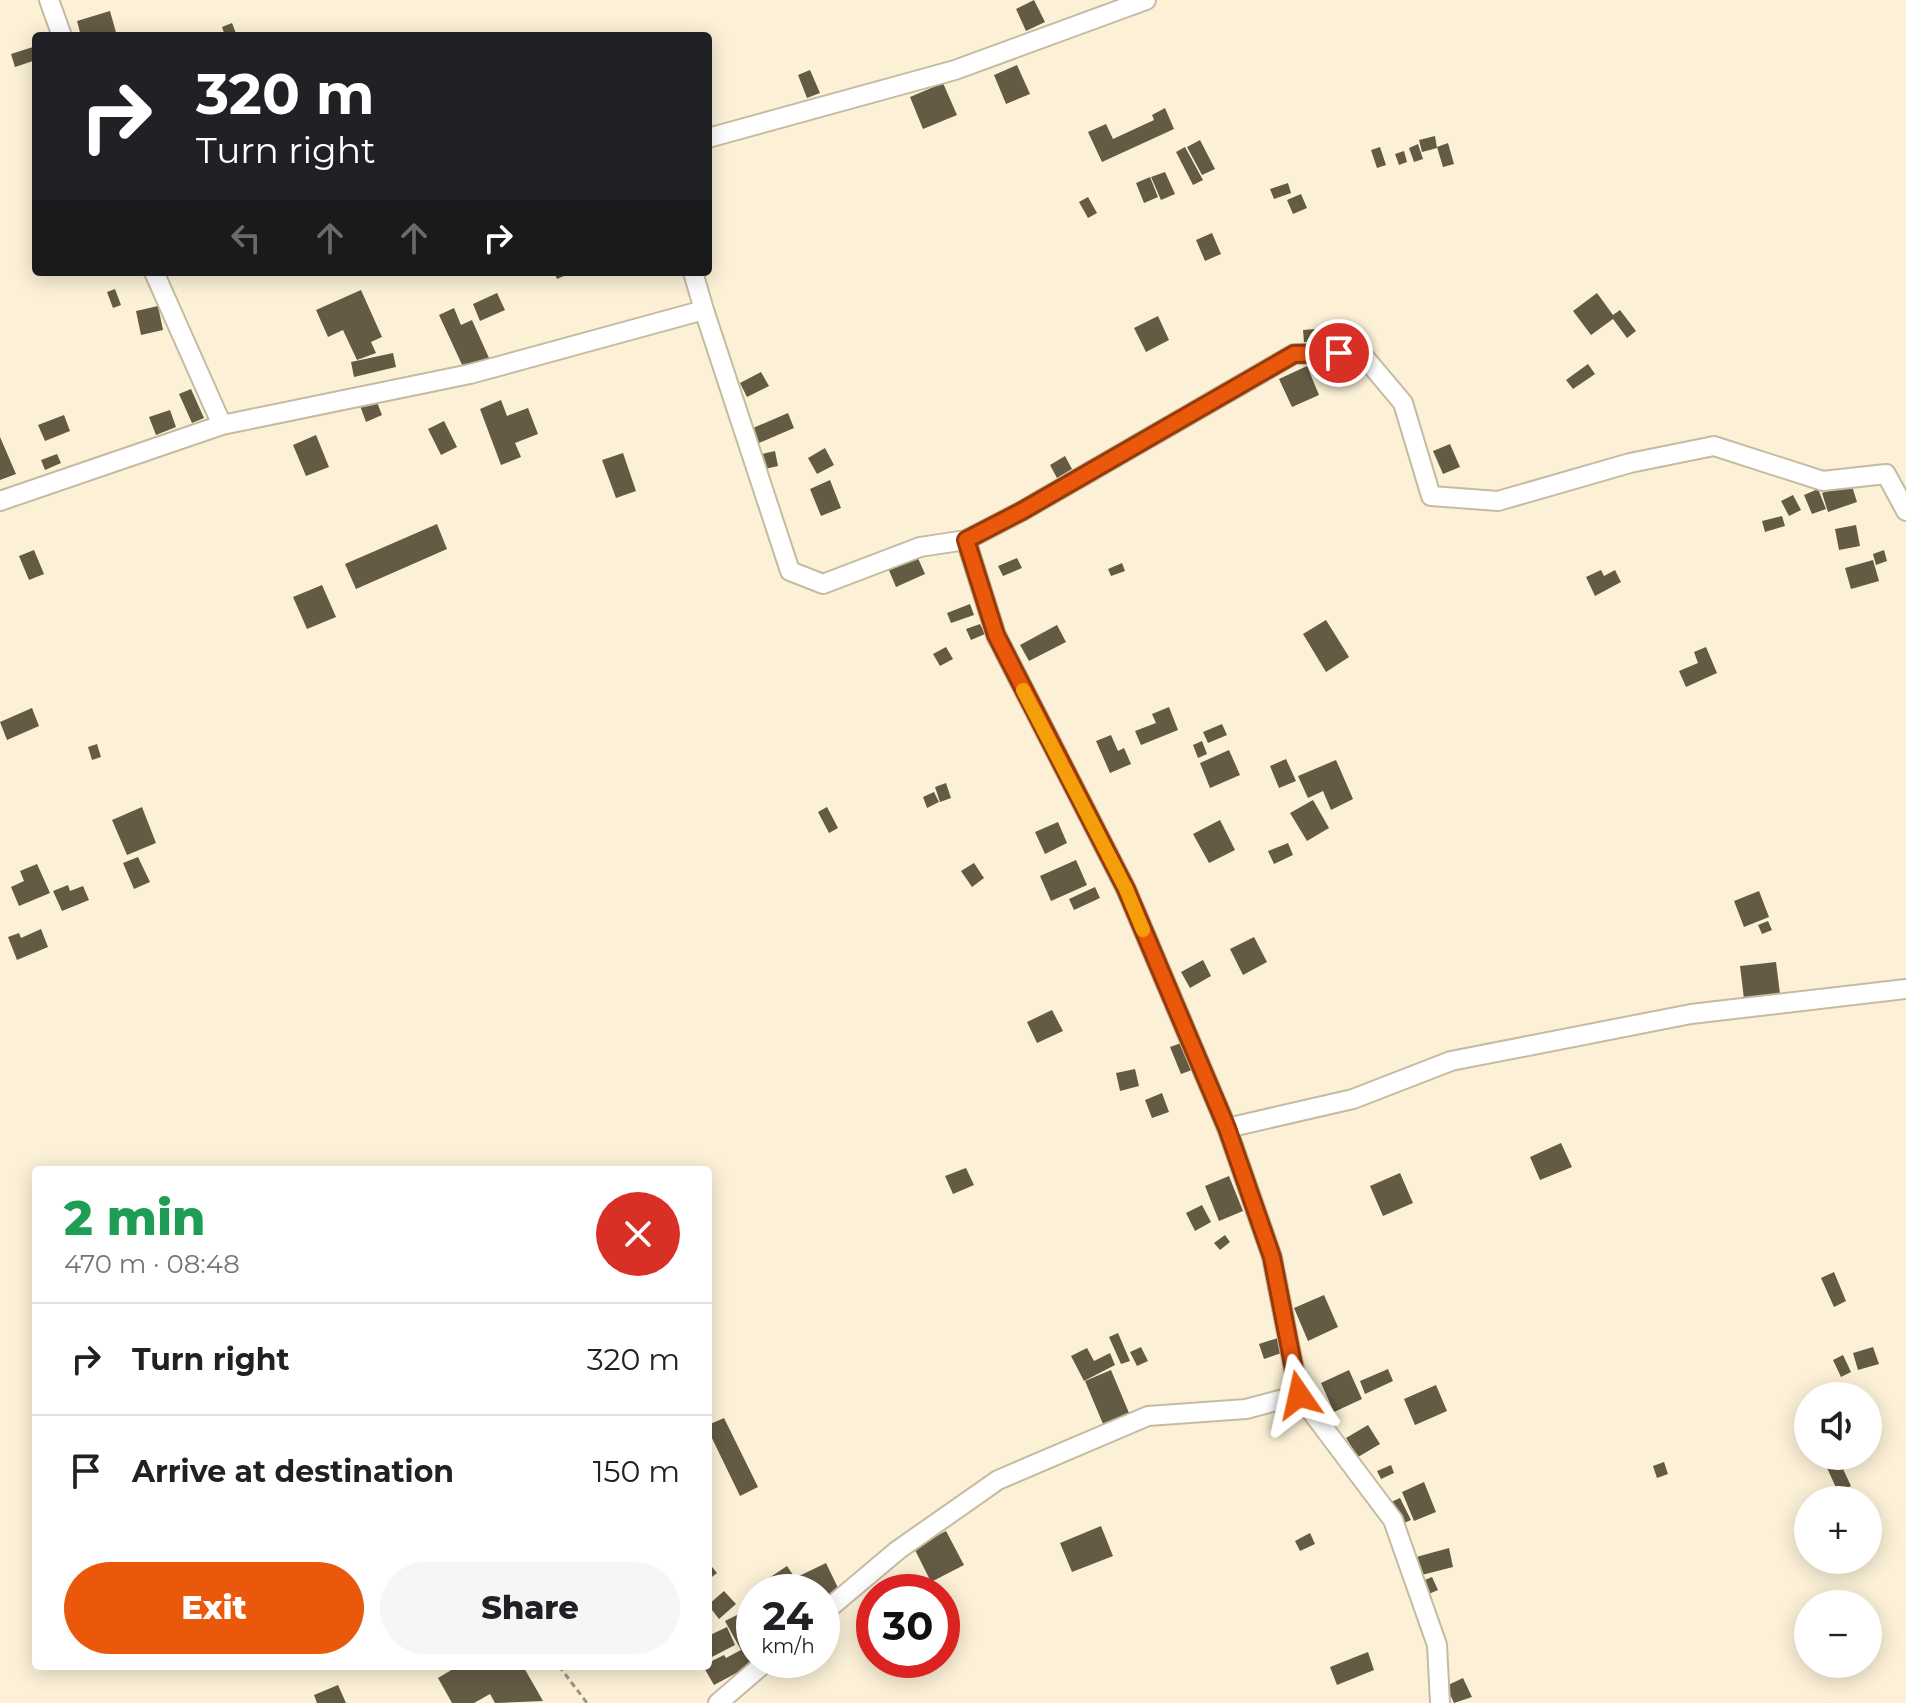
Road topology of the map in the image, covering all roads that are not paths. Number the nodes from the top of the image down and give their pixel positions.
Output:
1 (49, 0) edge
2 (1146, 0) edge
3 (61, 32) edge
4 (712, 137) edge
5 (156, 276) edge
6 (694, 276) edge
7 (704, 310) junction
8 (222, 425) junction
9 (0, 501) edge
10 (1906, 511) edge
11 (966, 540) junction
12 (1906, 989) edge
13 (1227, 1128) junction
14 (1299, 1395) junction
15 (840, 1599) edge
16 (747, 1678) edge
17 (718, 1703) edge
18 (1440, 1703) edge

1 - 3 street
2 - 4 street
5 - 8 street
6 - 7 street
7 - 8 street
7 - 11 street
8 - 9 street
10 - 11 street
11 - 13 street
12 - 13 street
13 - 14 street
14 - 15 street
14 - 18 street
16 - 17 street

